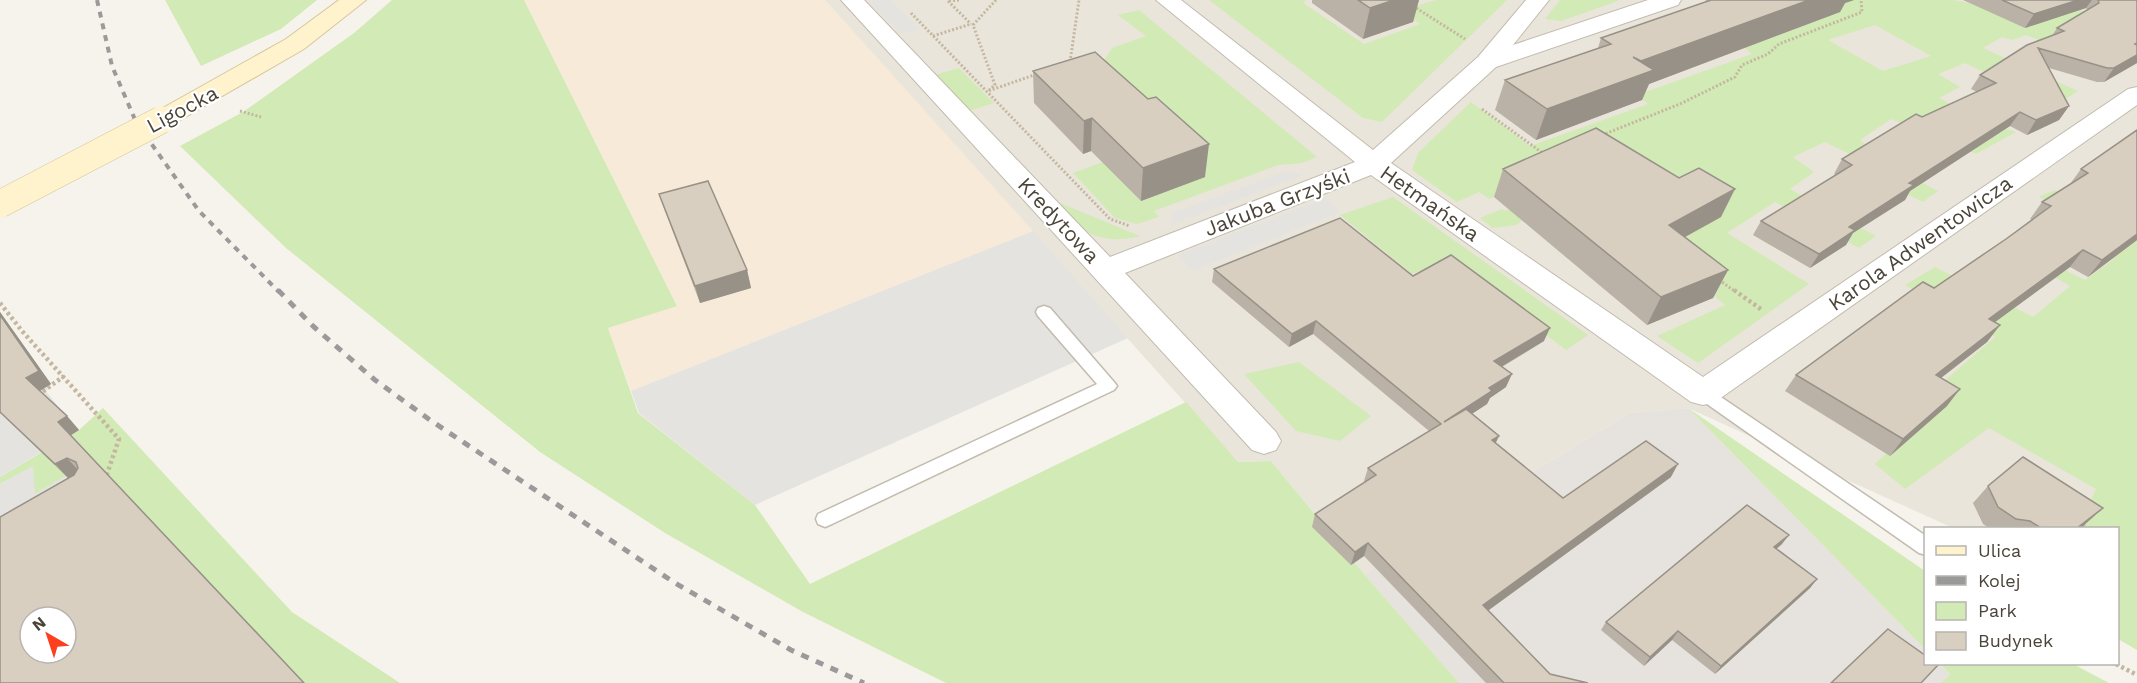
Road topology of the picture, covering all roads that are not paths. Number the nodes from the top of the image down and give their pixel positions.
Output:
1 (354, 0) edge
2 (852, 0) edge
3 (1167, 0) edge
4 (1538, 0) edge
5 (1670, 0) edge
6 (1480, 53) junction
7 (2137, 94) edge
8 (1374, 165) junction
9 (0, 204) edge
10 (1105, 270) junction
11 (1044, 312) dead end
12 (1702, 393) junction
13 (1264, 441) dead end
14 (825, 519) dead end
15 (1924, 546) edge

1 - 9 street, Ligocka, bridge
2 - 10 street, Kredytowa
3 - 8 street, Hetmańska
4 - 6 street, Jakuba Grzyśki
5 - 6 street, Jakuba Grzyśki
6 - 8 street, Jakuba Grzyśki
7 - 12 street, Karola Adwentowicza
8 - 10 street, Jakuba Grzyśki
8 - 12 street, Hetmańska
10 - 13 street, Kredytowa
11 - 14 lane
12 - 15 lane

